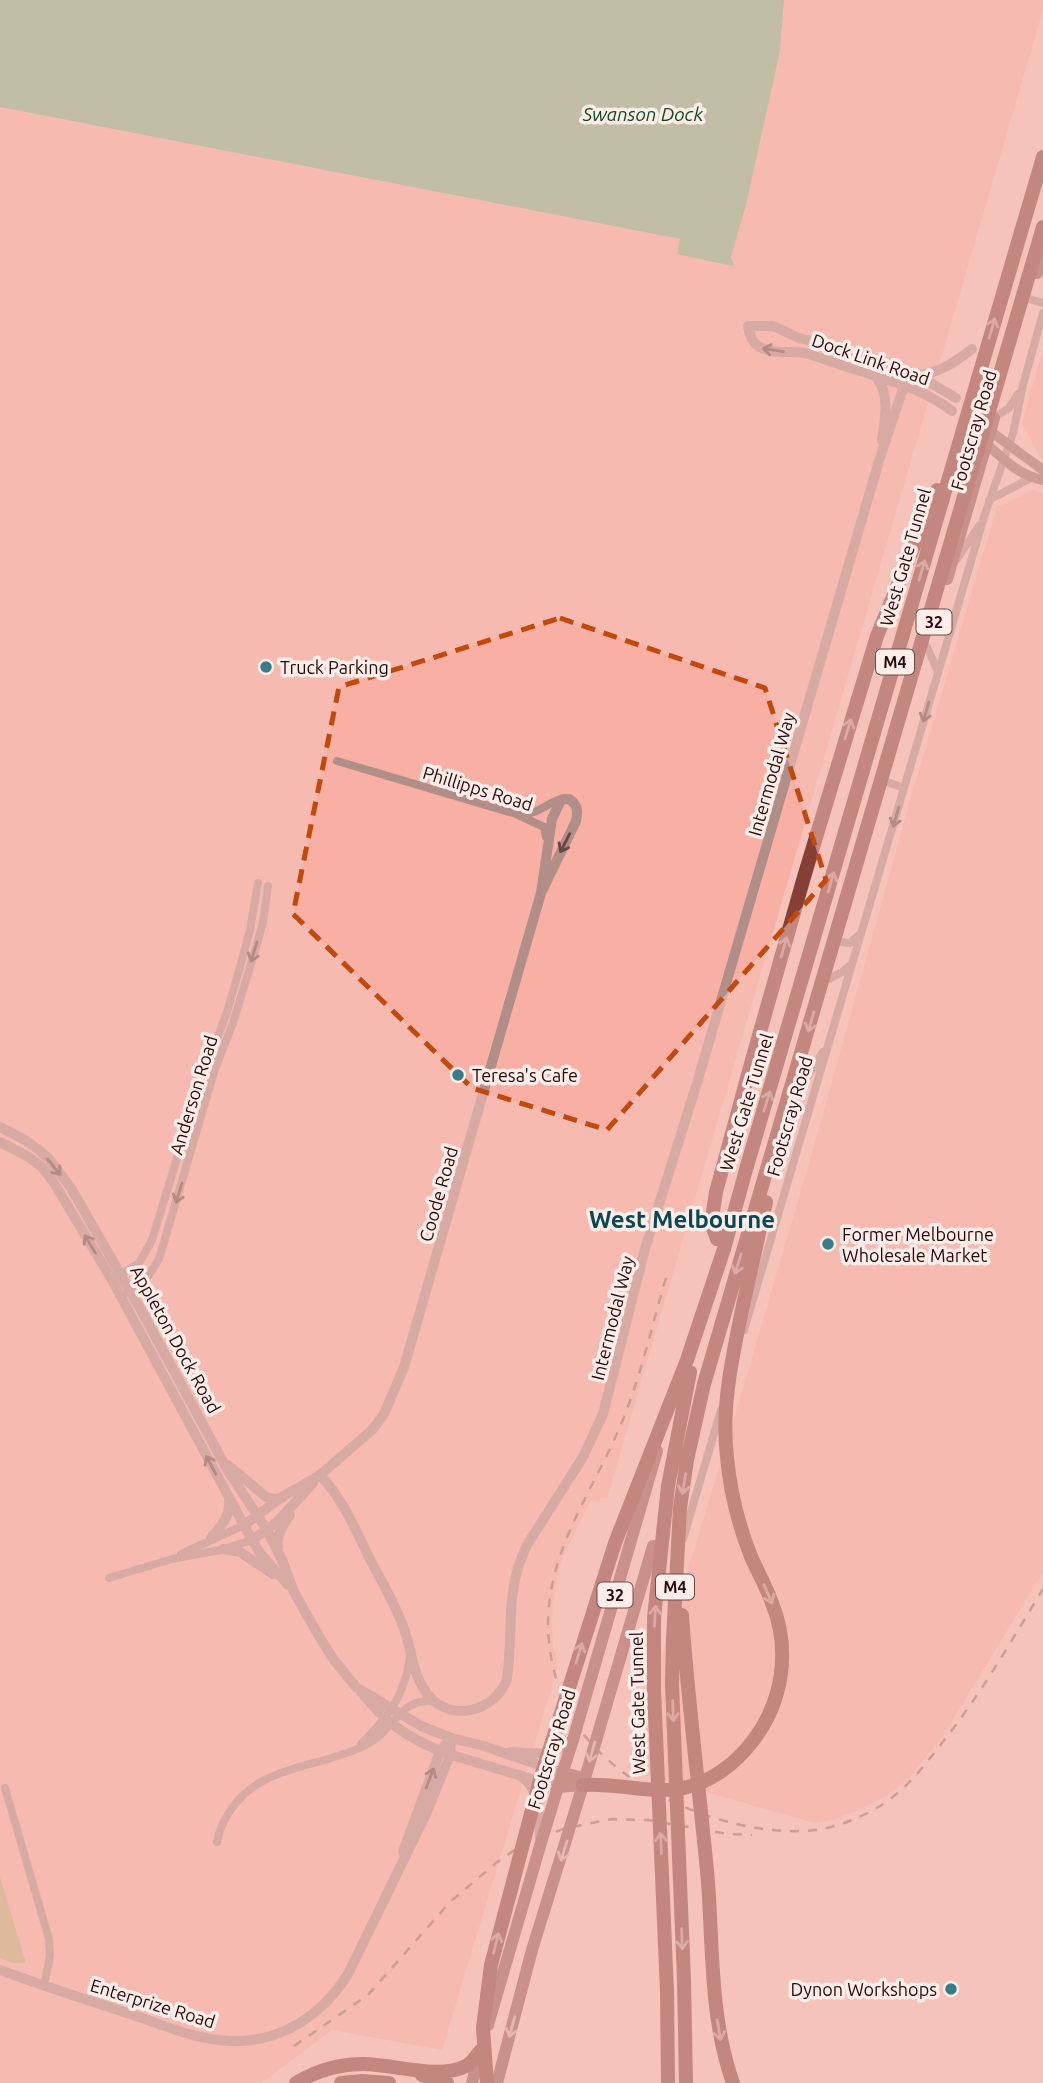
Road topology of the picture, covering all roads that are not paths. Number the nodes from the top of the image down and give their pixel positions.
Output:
1 (1043, 157) edge
2 (1043, 227) edge
3 (1043, 252) edge
4 (1029, 299) junction
5 (1043, 303) edge
6 (1043, 313) edge
7 (971, 349) dead end
8 (913, 373) junction
9 (873, 374) junction
10 (905, 386) junction
11 (1023, 386) junction
12 (956, 398) dead end
13 (952, 411) dead end
14 (994, 417) junction
15 (962, 431) junction
16 (989, 437) junction
17 (1009, 446) junction
18 (1004, 459) junction
19 (879, 461) junction
20 (1043, 470) edge
21 (1037, 479) edge
22 (989, 500) junction
23 (984, 517) junction
24 (950, 570) junction
25 (927, 647) junction
26 (938, 672) junction
27 (338, 761) dead end
28 (887, 782) junction
29 (904, 788) junction
30 (565, 798) junction
31 (516, 814) junction
32 (258, 883) dead end
33 (268, 886) dead end
34 (541, 892) junction
35 (864, 926) junction
36 (840, 942) junction
37 (854, 959) junction
38 (829, 979) joint
39 (833, 1030) junction
40 (789, 1104) junction
41 (0, 1127) edge
42 (0, 1142) edge
43 (721, 1244) junction
44 (116, 1278) junction
45 (125, 1294) junction
46 (665, 1425) dead end
47 (219, 1454) junction
48 (319, 1476) junction
49 (306, 1491) junction
50 (228, 1497) junction
51 (282, 1497) junction
52 (257, 1515) junction
53 (244, 1525) junction
54 (267, 1530) junction
55 (211, 1538) junction
56 (252, 1540) junction
57 (653, 1546) dead end
58 (677, 1547) junction
59 (223, 1549) junction
60 (279, 1555) junction
61 (172, 1559) junction
62 (672, 1576) dead end
63 (109, 1578) dead end
64 (293, 1590) junction
65 (411, 1650) junction
66 (356, 1687) junction
67 (435, 1701) junction
68 (451, 1738) junction
69 (573, 1740) junction
70 (496, 1750) junction
71 (350, 1752) junction
72 (445, 1753) junction
73 (562, 1773) junction
74 (520, 1775) junction
75 (584, 1782) junction
76 (558, 1787) junction
77 (5, 1788) dead end
78 (217, 1842) dead end
79 (540, 1846) junction
80 (0, 1970) edge
81 (44, 1986) junction
82 (480, 2051) junction
83 (391, 2066) junction
84 (347, 2082) edge
85 (296, 2083) edge
86 (389, 2083) edge
87 (447, 2083) edge
88 (472, 2083) edge
89 (487, 2083) edge
90 (497, 2083) edge
91 (668, 2083) edge
92 (686, 2083) edge
93 (733, 2083) edge

15 -> 1 highway, West Gate Tunnel / M4, bridge
2 -> 40 highway, West Gate Tunnel / M4, bridge
3 - 4 main road, Footscray Road / 32
4 - 5 street
4 - 14 main road, Footscray Road / 32
6 - 11 street, Footscray Road
7 - 8 street
9 -> 8 street, Dock Link Road
8 - 10 street, Intermodal Way
8 - 12 street, Dock Link Road
9 - 10 street, Dock Link Road
9 - 19 street, Intermodal Way
10 - 13 street, Dock Link Road
10 - 19 street, Intermodal Way
11 - 14 street
11 - 17 street, Footscray Road
14 - 16 main road, Footscray Road / 32
43 -> 15 highway, West Gate Tunnel / M4, bridge
43 -> 15 highway, bridge
16 - 17 main road
16 - 18 main road
16 - 24 main road, Footscray Road / 32
17 - 18 street, Footscray Road
17 - 20 main road
18 - 21 main road
18 - 22 street, Footscray Road
19 - 67 street, Intermodal Way
21 - 22 street
22 - 23 street, Footscray Road
23 - 24 street, Footscray Road
23 - 26 street, Footscray Road
24 - 25 main road, Footscray Road / 32
25 - 26 street
25 - 28 main road, Footscray Road / 32
26 -> 29 street, Footscray Road
27 - 31 street, Phillipps Road
28 - 29 street
28 - 36 main road, Footscray Road / 32
29 -> 35 street, Footscray Road
30 - 31 street
30 - 34 street, Coode Road
30 -> 34 street, Coode Road
31 - 34 street, Phillipps Road
32 - 44 street, Anderson Road
33 -> 45 street, Anderson Road
34 - 48 street, Coode Road
35 - 36 street
35 - 37 street, Footscray Road
36 - 38 main road, Footscray Road / 32
37 - 38 street, Footscray Road
37 - 39 street, Footscray Road
39 - 40 street, Footscray Road
39 - 62 street, Footscray Road
40 -> 58 highway, West Gate Tunnel / M4, bridge
40 -> 75 highway, bridge
41 -> 44 street, Appleton Dock Road
44 -> 42 street, Appleton Dock Road
89 -> 43 highway, bridge
91 -> 43 highway, West Gate Tunnel / M4, bridge
44 - 45 street, Appleton Dock Road
45 - 47 street, Appleton Dock Road
50 -> 45 street, Appleton Dock Road
46 - 69 main road, Footscray Road / 32, bridge
47 - 51 street
47 - 52 street, Appleton Dock Road
48 - 49 street, Coode Road
48 - 51 street, Coode Road
48 - 65 street
49 - 54 street, Coode Road
49 - 60 street
50 - 53 street, Appleton Dock Road
50 - 55 street
51 - 52 street, Coode Road
52 - 53 street, Coode Road
52 - 54 street, Appleton Dock Road
53 - 55 street, Coode Road
53 - 56 street, Appleton Dock Road
54 - 56 street, Coode Road
54 - 60 street, Appleton Dock Road
55 - 61 street, Coode Road
56 - 59 street, Coode Road
56 - 64 street, Appleton Dock Road
57 -> 75 main road, 32, bridge
58 -> 92 highway, West Gate Tunnel / M4, bridge
58 -> 93 highway, bridge
59 - 61 street, Coode Road
59 - 64 street
60 - 64 street, Appleton Dock Road
61 - 63 street, Coode Road
64 - 66 street, Appleton Dock Road
65 - 67 street
65 - 71 street
66 - 68 street, Appleton Dock Road, bridge
66 - 72 street, Appleton Dock Road, bridge
67 - 71 street
68 - 70 street, Appleton Dock Road
68 - 72 street, Enterprize Road
69 - 70 street
69 - 73 main road, Footscray Road / 32
70 - 73 street, Appleton Dock Road
71 - 78 street
72 - 74 street, Appleton Dock Road
72 - 81 street, Enterprize Road
73 - 75 main road, Appleton Dock Road
73 - 76 main road, Footscray Road / 32
74 - 76 street, Appleton Dock Road, bridge
74 - 79 street, bridge
75 - 76 main road, Appleton Dock Road
75 -> 90 main road, 32, bridge
76 - 79 main road, Footscray Road / 32, bridge
77 - 81 street
79 - 82 main road, Footscray Road / 32, bridge
80 - 81 street, Enterprize Road
82 - 83 highway
82 - 88 main road, Footscray Road / 32
83 - 85 highway
83 - 87 highway
84 - 86 highway

